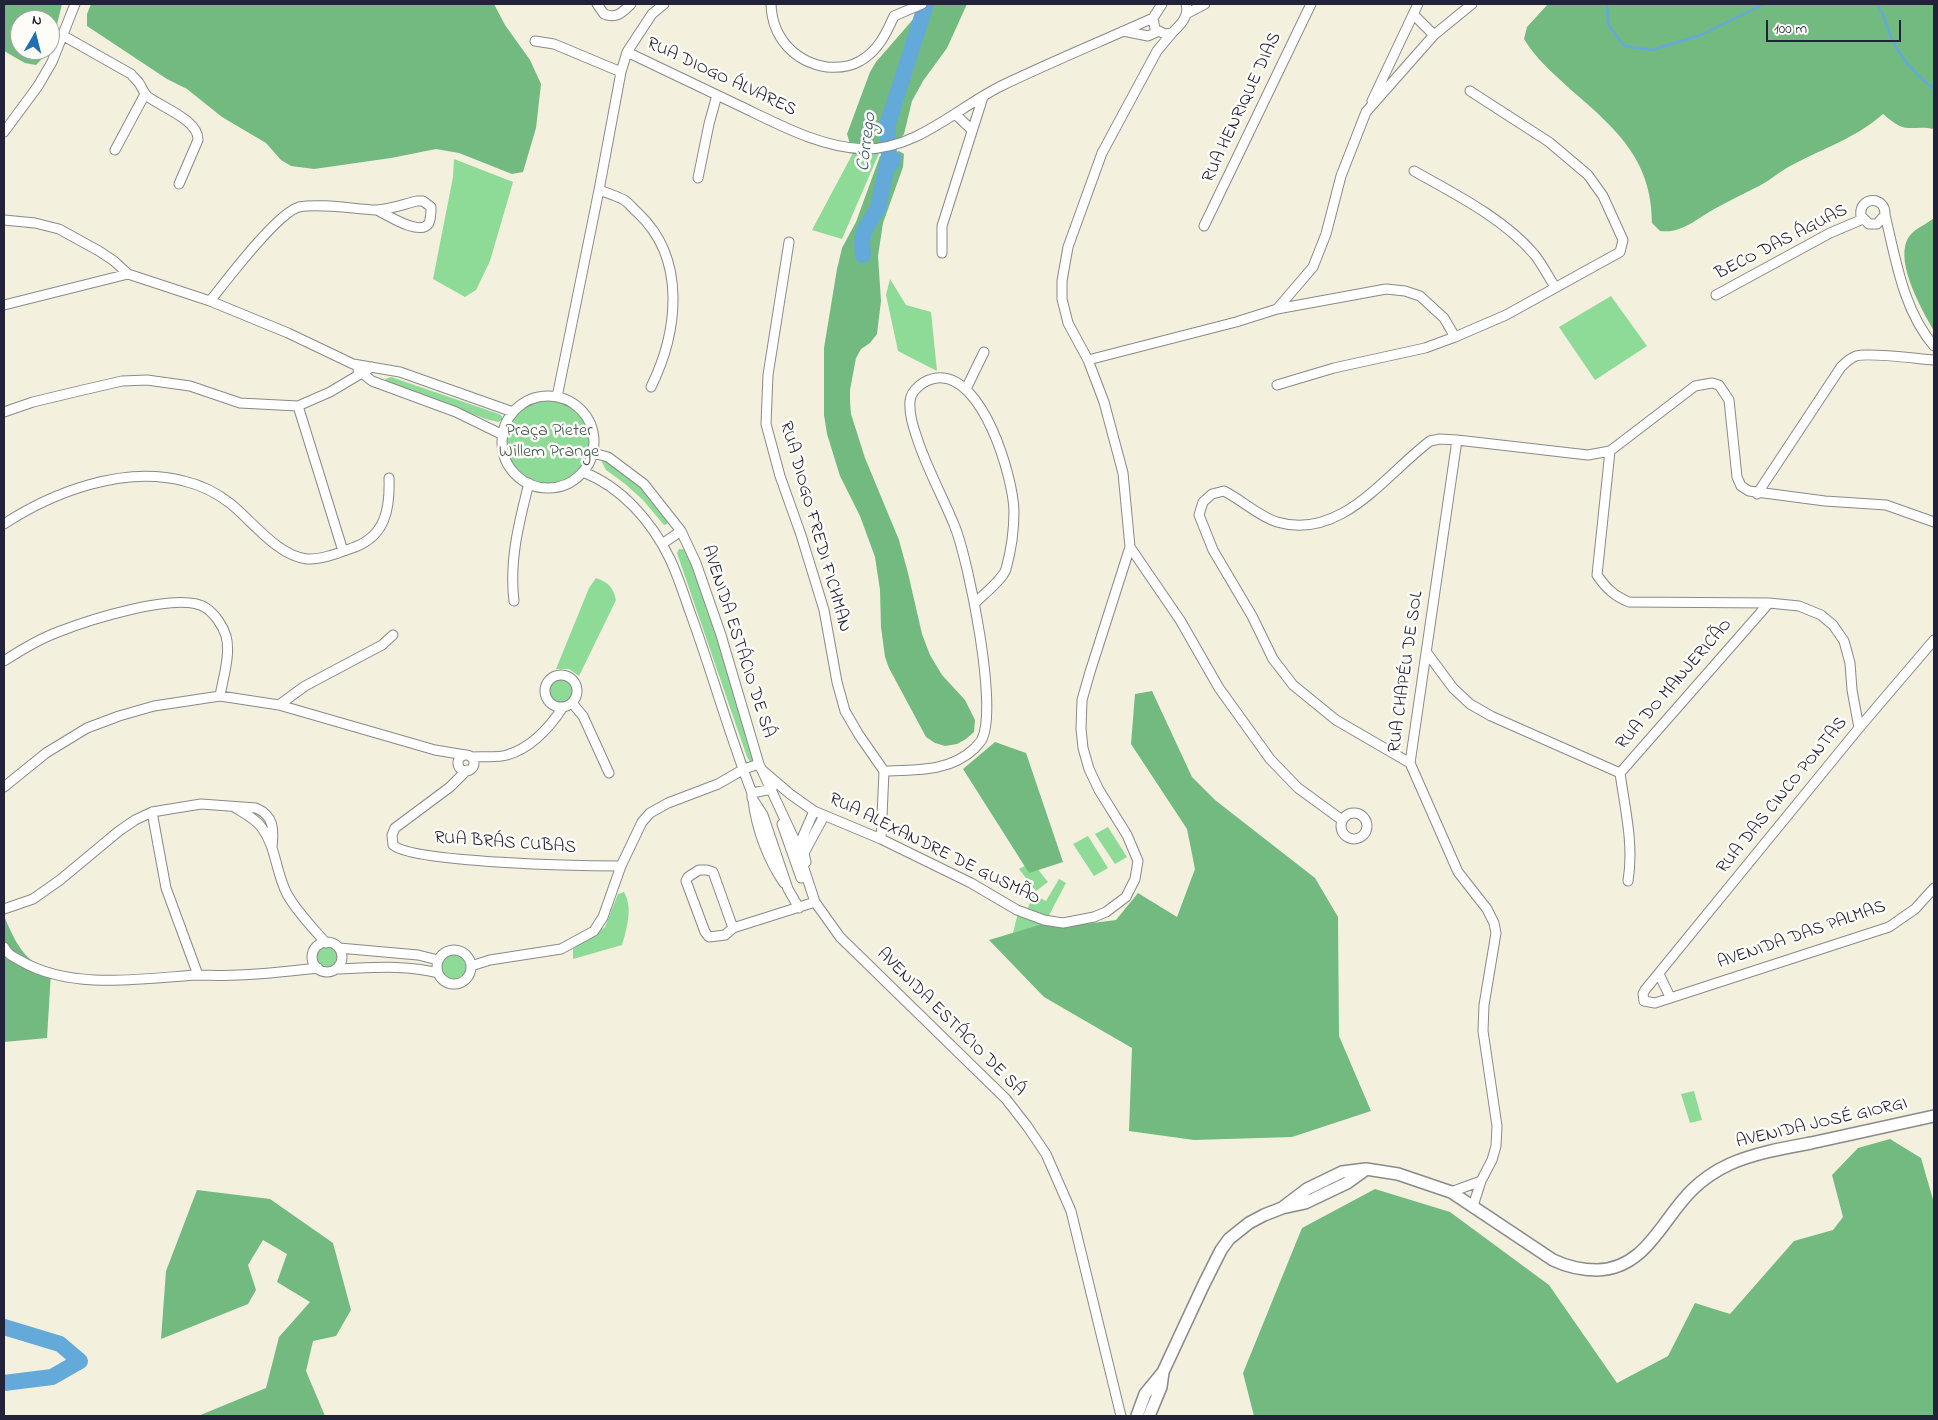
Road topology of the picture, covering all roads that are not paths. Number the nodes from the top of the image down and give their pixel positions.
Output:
1 (75, 4) edge
2 (597, 4) edge
3 (631, 4) edge
4 (664, 4) edge
5 (771, 4) edge
6 (899, 4) edge
7 (922, 4) edge
8 (1162, 4) edge
9 (1205, 4) edge
10 (1311, 4) edge
11 (1418, 4) edge
12 (1472, 4) edge
13 (1187, 8) edge
14 (1413, 14) junction
15 (894, 16) junction
16 (1153, 18) junction
17 (1123, 31) junction
18 (1158, 32) junction
19 (1172, 33) junction
20 (62, 35) junction
21 (1434, 35) junction
22 (535, 41) dead end
23 (1398, 48) junction
24 (1157, 51) junction
25 (628, 52) junction
26 (1411, 61) junction
27 (621, 72) junction
28 (1470, 91) dead end
29 (145, 94) junction
30 (717, 95) junction
31 (983, 97) junction
32 (1366, 112) junction
33 (955, 114) junction
34 (972, 130) junction
35 (4, 132) edge
36 (115, 150) dead end
37 (1414, 170) dead end
38 (698, 178) dead end
39 (179, 184) dead end
40 (599, 190) junction
41 (377, 210) junction
42 (1885, 215) junction
43 (1863, 219) junction
44 (4, 220) edge
45 (1204, 226) dead end
46 (789, 242) dead end
47 (942, 253) dead end
48 (128, 274) junction
49 (1555, 287) junction
50 (1716, 295) dead end
51 (210, 301) junction
52 (4, 306) edge
53 (1277, 309) junction
54 (1455, 337) junction
55 (1934, 346) edge
56 (984, 352) dead end
57 (1088, 360) junction
58 (1934, 360) edge
59 (353, 364) junction
60 (372, 367) junction
61 (362, 374) junction
62 (1277, 385) dead end
63 (651, 387) dead end
64 (966, 389) junction
65 (558, 397) junction
66 (298, 406) junction
67 (4, 412) edge
68 (513, 412) junction
69 (503, 435) junction
70 (1457, 440) junction
71 (1610, 451) junction
72 (593, 453) junction
73 (583, 472) junction
74 (389, 478) dead end
75 (528, 483) junction
76 (1757, 494) junction
77 (1934, 522) edge
78 (4, 524) edge
79 (682, 532) junction
80 (662, 544) junction
81 (1130, 547) junction
82 (343, 552) junction
83 (514, 601) dead end
84 (975, 603) junction
85 (1769, 603) junction
86 (393, 634) dead end
87 (1934, 640) edge
88 (1426, 653) junction
89 (4, 661) edge
90 (220, 696) junction
91 (279, 705) junction
92 (567, 705) junction
93 (1859, 728) junction
94 (468, 756) junction
95 (1410, 763) junction
96 (761, 767) junction
97 (744, 770) junction
98 (884, 771) junction
99 (609, 773) dead end
100 (1620, 773) junction
101 (4, 787) edge
102 (773, 791) junction
103 (752, 795) junction
104 (814, 811) junction
105 (152, 812) junction
106 (824, 816) junction
107 (1342, 820) dead end
108 (881, 839) junction
109 (800, 843) junction
110 (804, 853) junction
111 (621, 866) junction
112 (1628, 881) dead end
113 (1934, 888) edge
114 (812, 897) junction
115 (799, 908) junction
116 (4, 909) edge
117 (733, 928) junction
118 (326, 943) junction
119 (4, 947) edge
120 (339, 948) junction
121 (438, 960) junction
122 (471, 966) junction
123 (318, 968) junction
124 (336, 969) junction
125 (438, 973) junction
126 (1659, 974) junction
127 (198, 975) junction
128 (1670, 997) junction
129 (1934, 1116) edge
130 (1481, 1181) junction
131 (1451, 1192) junction
132 (1473, 1206) junction
133 (1163, 1372) junction
134 (1121, 1416) edge
135 (1137, 1416) edge
136 (1149, 1416) edge

1 - 20 street
2 - 3 street
4 - 25 street
5 - 15 street
6 - 15 street
7 - 15 street
8 - 16 street
9 - 13 street
10 - 45 street, RUA HENRIQUE DIAS
11 - 14 street
12 - 21 street
13 - 19 street, RUA ALEXANDRE DE GUSMÃO
14 - 21 street
14 - 23 street
16 - 17 street, RUA DIOGO ÁLVARES
16 - 18 street, RUA ALEXANDRE DE GUSMÃO
17 - 18 street
17 - 31 street, RUA DIOGO ÁLVARES
18 - 19 street
18 - 24 street, RUA ALEXANDRE DE GUSMÃO
19 - 24 street, RUA ALEXANDRE DE GUSMÃO
20 - 29 street
20 - 35 street
21 - 26 street
22 - 27 street
23 - 26 street
23 - 32 street
24 - 57 street, RUA ALEXANDRE DE GUSMÃO
25 - 27 street, RUA DIOGO ÁLVARES
25 - 30 street, RUA DIOGO ÁLVARES
26 - 32 street
27 - 40 street, RUA DIOGO ÁLVARES
28 - 49 street
29 - 36 street
29 - 39 street
30 - 33 street, RUA DIOGO ÁLVARES
30 - 38 street
31 - 33 street, RUA DIOGO ÁLVARES
31 - 34 street
32 - 53 street
33 - 34 street
34 - 47 street
37 - 49 street
40 - 63 street
40 - 65 street, RUA DIOGO ÁLVARES
41 - 41 street
41 - 51 street
42 - 43 street
42 - 43 street
42 - 55 street
43 - 50 street, BECO DAS ÁGUAS
44 - 48 street
46 - 98 street, RUA DIOGO FREDI FICHMAN
48 - 51 street
48 - 52 street
49 - 54 street
51 - 59 street
53 - 54 street
53 - 57 street
54 - 62 street
56 - 64 street
57 - 81 street, RUA ALEXANDRE DE GUSMÃO
58 - 76 street
59 - 60 street
59 - 61 street
60 - 61 street
60 - 68 street
61 - 66 street
61 - 69 street
64 - 84 street
64 - 84 street
65 - 68 street
65 - 72 street
66 - 67 street
66 - 82 street
68 - 69 street
69 - 75 street
70 - 71 street
70 - 88 street, RUA CHAPÉU DE SOL
70 - 95 street
71 - 76 street
71 - 85 street
72 - 73 street
72 - 79 street, AVENIDA ESTÁCIO DE SÁ
73 - 75 street
73 - 80 street, AVENIDA ESTÁCIO DE SÁ
74 - 82 street
75 - 83 street
76 - 77 street
78 - 82 street
79 - 80 street, AVENIDA ESTÁCIO DE SÁ
79 - 96 street, AVENIDA ESTÁCIO DE SÁ
80 - 97 street, AVENIDA ESTÁCIO DE SÁ
81 - 107 street
81 - 108 street, RUA ALEXANDRE DE GUSMÃO
84 - 98 street
85 - 93 street
85 - 100 street, RUA DO MANJERICÃO
86 - 91 street
87 - 93 street, RUA DAS CINCO PONTAS
88 - 95 street, RUA CHAPÉU DE SOL
88 - 100 street, RUA DO MANJERICÃO
89 - 90 street
90 - 91 street
90 - 101 street
91 - 94 street
92 - 92 street
92 - 94 street
92 - 99 street
93 - 126 street, RUA DAS CINCO PONTAS
94 - 111 street, RUA BRÁS CUBAS
95 - 130 street, RUA CHAPÉU DE SOL
96 - 97 street, AVENIDA ESTÁCIO DE SÁ
96 - 102 street, AVENIDA ESTÁCIO DE SÁ
96 - 104 street, RUA ALEXANDRE DE GUSMÃO
97 - 103 street, AVENIDA ESTÁCIO DE SÁ
97 - 111 street
98 - 108 street
100 - 112 street
102 - 103 street
102 - 109 street, AVENIDA ESTÁCIO DE SÁ
102 - 114 street, AVENIDA ESTÁCIO DE SÁ
103 - 115 street, AVENIDA ESTÁCIO DE SÁ
104 - 106 street, RUA ALEXANDRE DE GUSMÃO
104 - 109 street
105 - 116 street
105 - 118 street
105 - 127 street
106 - 108 street, RUA ALEXANDRE DE GUSMÃO
106 - 110 street
109 - 110 street, AVENIDA ESTÁCIO DE SÁ
110 - 114 street, AVENIDA ESTÁCIO DE SÁ
111 - 122 street
113 - 128 street, AVENIDA DAS PALMAS
114 - 115 street
114 - 134 street, AVENIDA ESTÁCIO DE SÁ
115 - 117 street
117 - 117 street
118 - 120 street
118 - 123 street
119 - 127 street
120 - 121 street
120 - 124 street
121 - 122 street
121 - 125 street
122 - 125 street
123 - 124 street
123 - 127 street
124 - 125 street
126 - 128 street
126 - 128 street, AVENIDA DAS PALMAS
129 - 132 street, AVENIDA JOSÉ GIORGI
130 - 131 street
130 - 132 street, RUA CHAPÉU DE SOL
131 - 132 street, AVENIDA JOSÉ GIORGI
131 - 133 street, AVENIDA JOSÉ GIORGI
133 - 135 street, AVENIDA JOSÉ GIORGI
133 - 136 street, AVENIDA JOSÉ GIORGI

